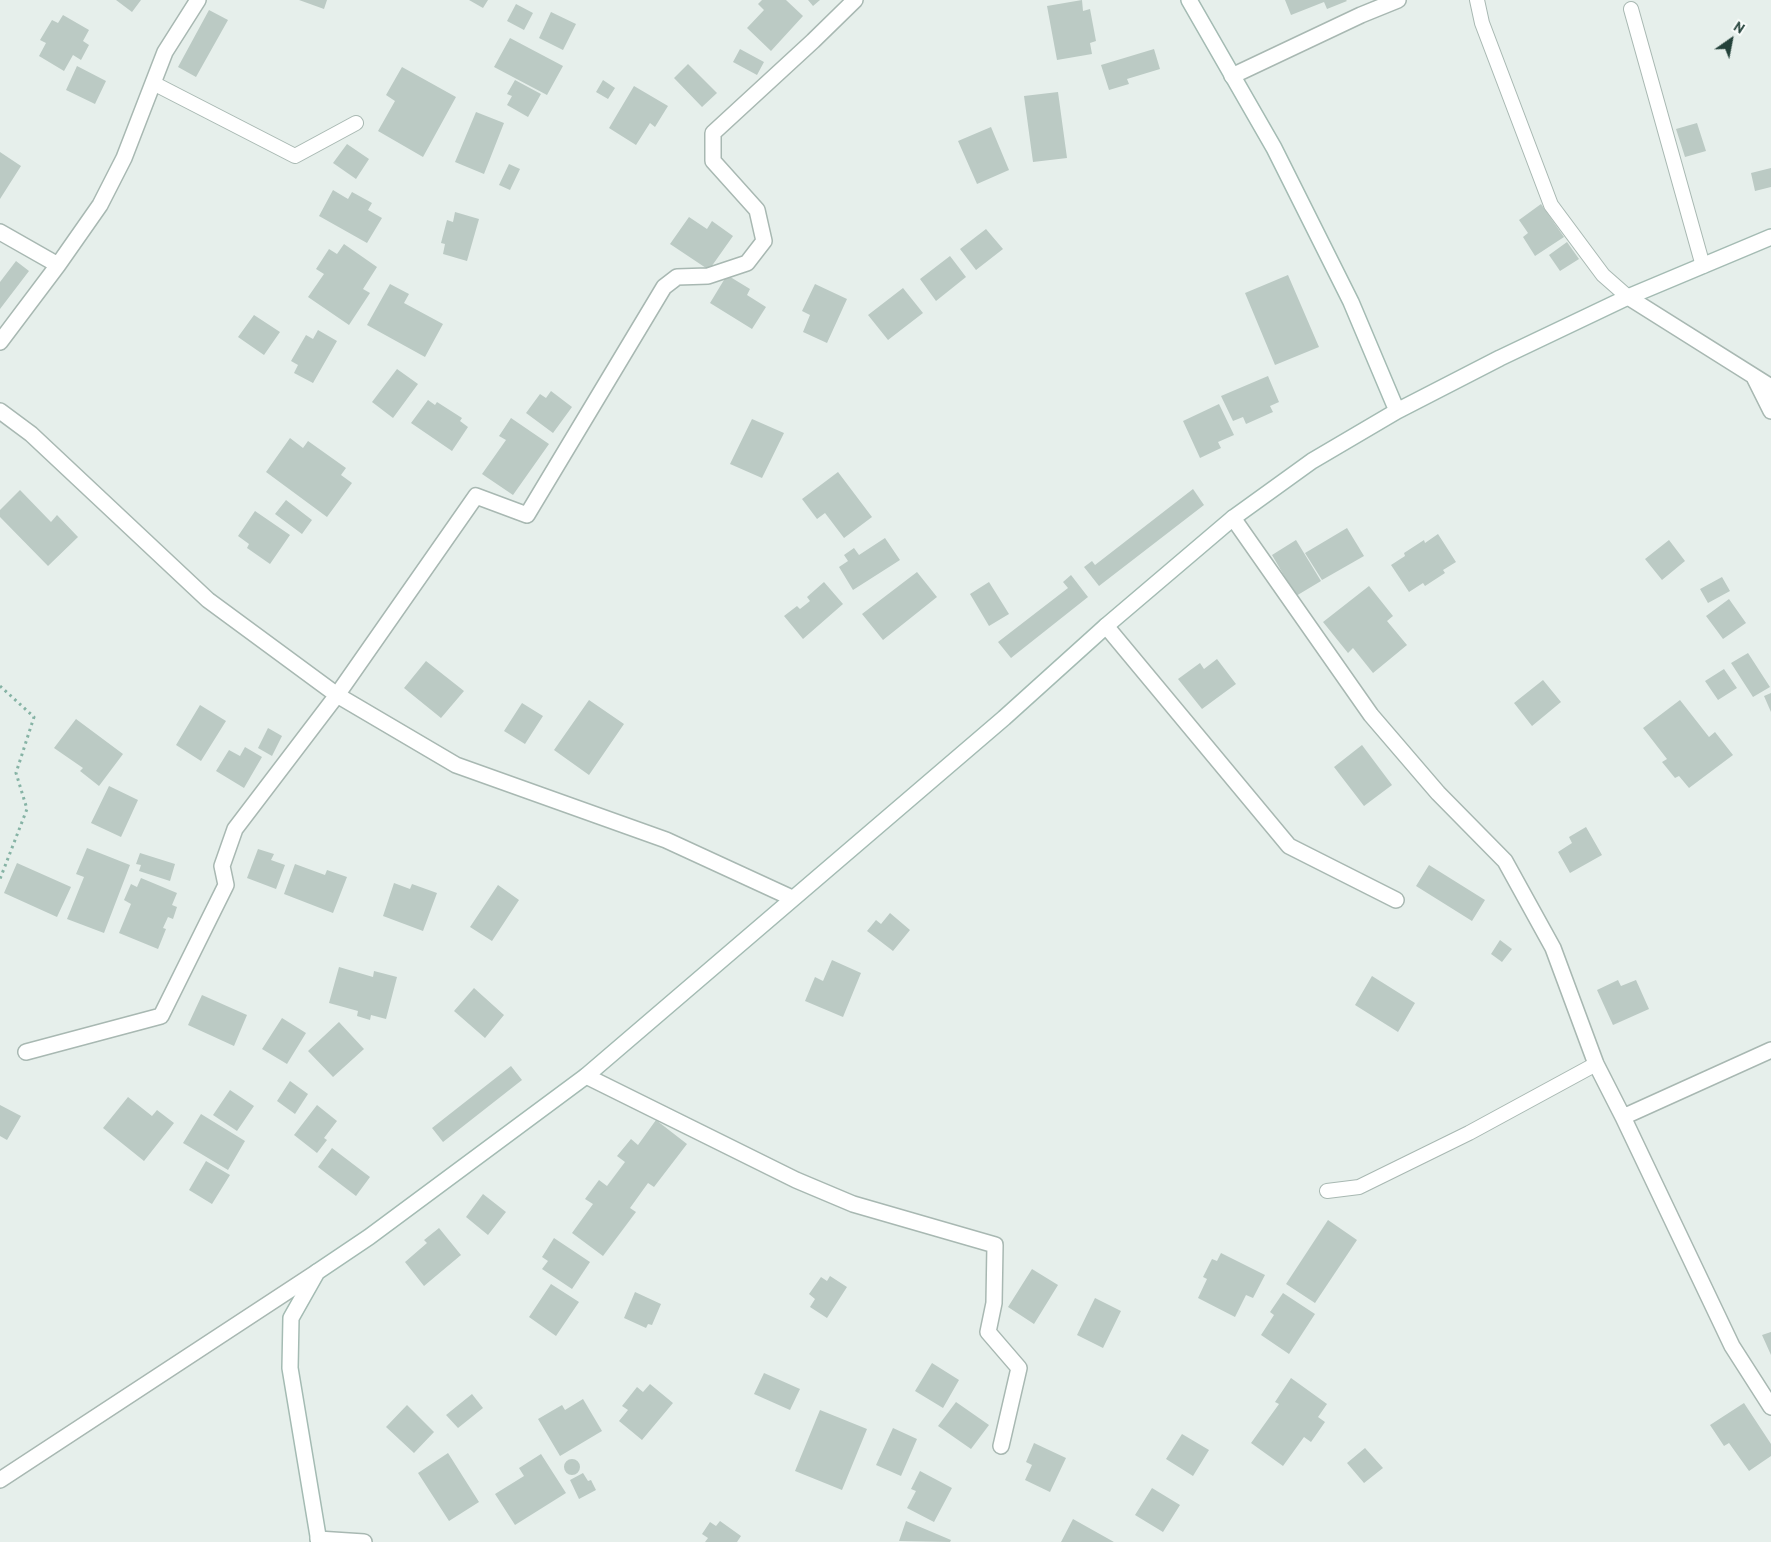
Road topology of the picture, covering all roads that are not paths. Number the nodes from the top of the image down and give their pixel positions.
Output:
1 (198, 0) edge
2 (855, 0) edge
3 (1189, 0) edge
4 (1398, 0) edge
5 (1477, 0) edge
6 (1631, 9) dead end
7 (1232, 76) junction
8 (153, 83) junction
9 (356, 123) dead end
10 (0, 232) edge
11 (1771, 237) edge
12 (58, 265) junction
13 (1703, 266) junction
14 (1628, 297) junction
15 (0, 342) edge
16 (1754, 377) junction
17 (1771, 387) edge
18 (0, 411) edge
19 (1398, 411) junction
20 (1771, 411) edge
21 (1233, 518) junction
22 (1106, 626) junction
23 (337, 695) junction
24 (792, 898) junction
25 (1396, 900) dead end
26 (1771, 1050) edge
27 (26, 1052) dead end
28 (1596, 1064) junction
29 (586, 1076) junction
30 (1623, 1117) junction
31 (1326, 1191) dead end
32 (317, 1272) junction
33 (1771, 1407) edge
34 (1001, 1446) dead end
35 (0, 1480) edge
36 (318, 1541) edge
37 (364, 1542) edge

1 - 8 street
2 - 23 street
3 - 7 street
4 - 7 street
5 - 14 lane
6 - 13 lane
7 - 19 street
8 - 9 lane
8 - 12 street
10 - 12 street
11 - 13 street
12 - 15 street
13 - 14 street
14 - 16 street
14 - 19 street
16 - 17 street
16 - 20 street
18 - 23 street
19 - 21 street
21 - 22 street
21 - 28 street
22 - 24 street
22 - 25 street
23 - 24 street
23 - 27 street
24 - 29 street
26 - 30 street
28 - 30 street
28 - 31 lane
29 - 32 street
29 - 34 street
30 - 33 street
32 - 35 street
32 - 36 street
36 - 37 street

